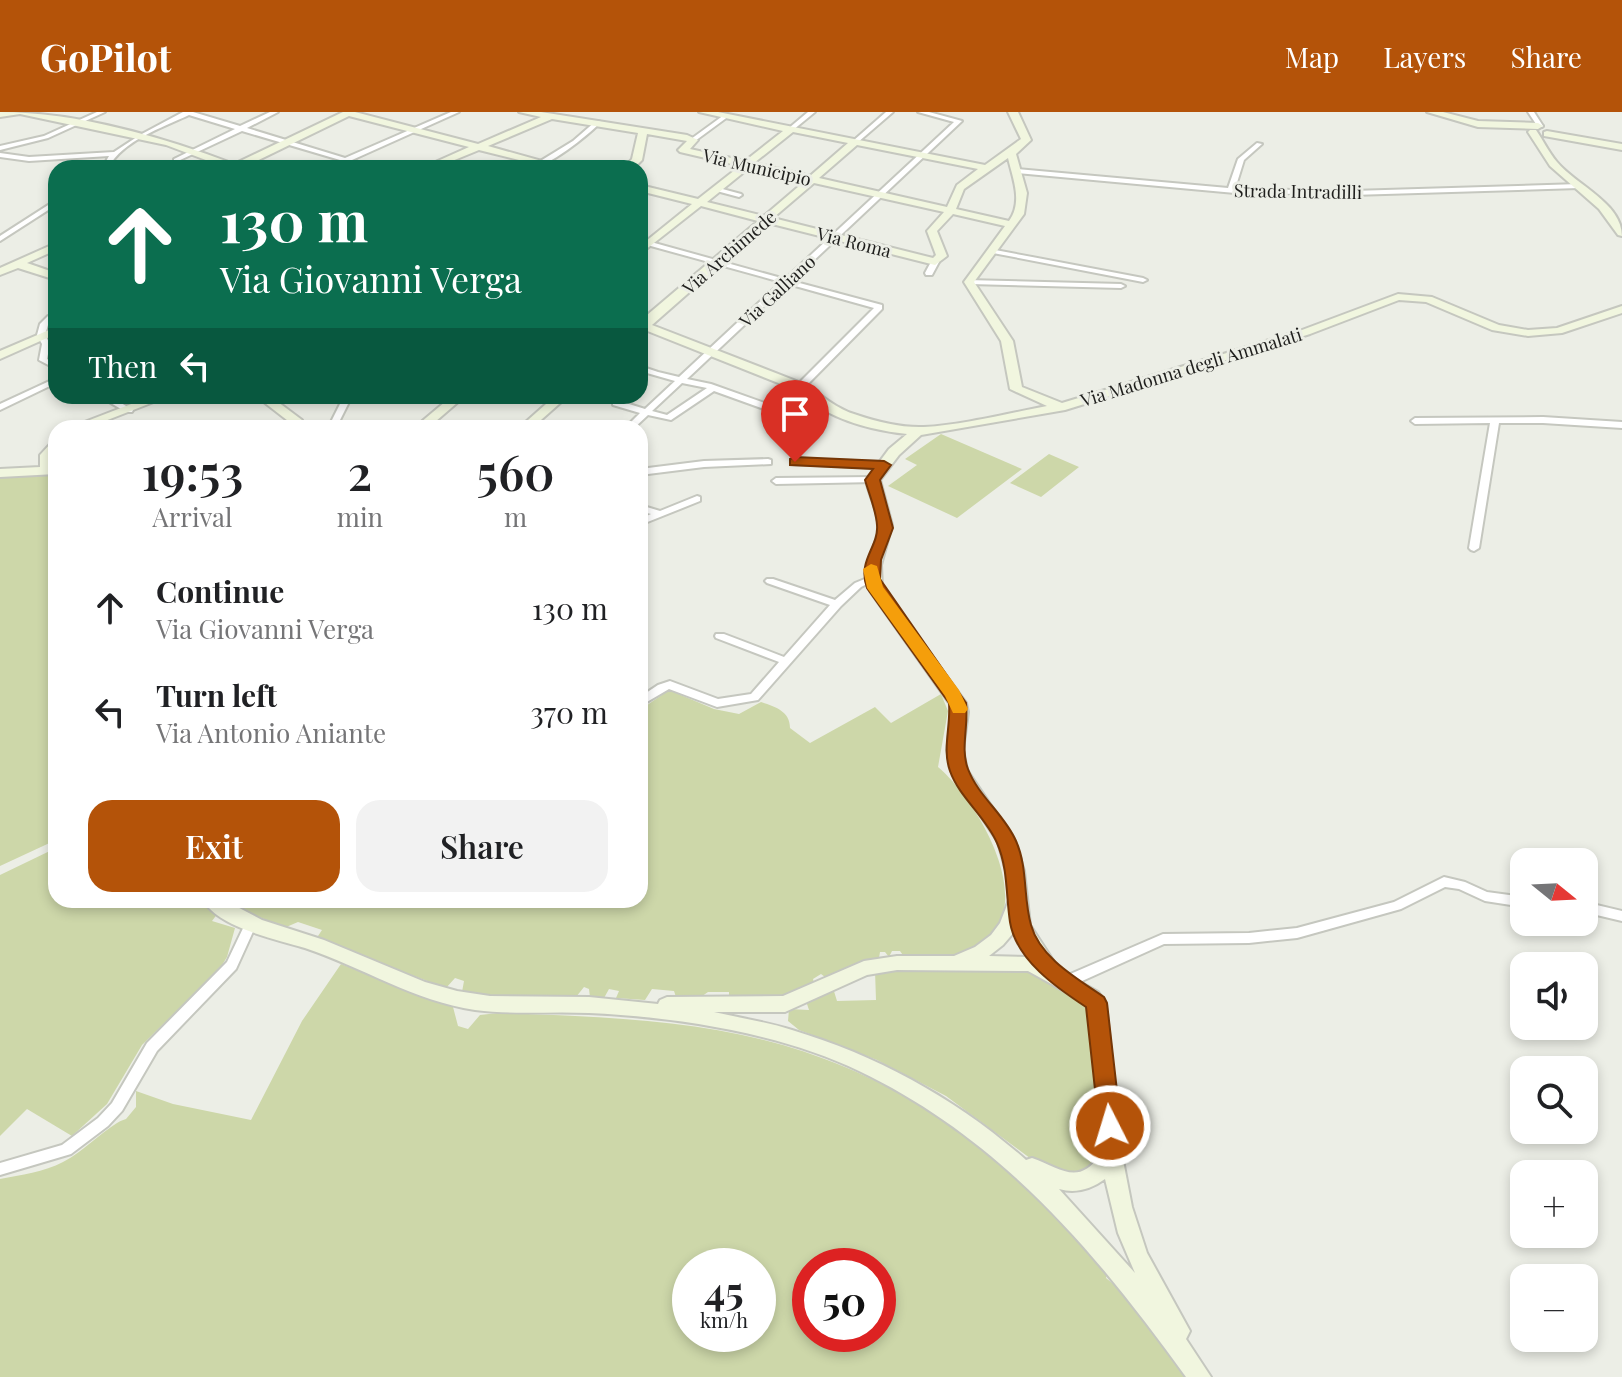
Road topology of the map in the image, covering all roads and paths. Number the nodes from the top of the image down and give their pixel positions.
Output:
1 (20, 112) edge
2 (102, 112) edge
3 (188, 112) edge
4 (275, 112) edge
5 (456, 112) edge
6 (524, 112) edge
7 (704, 112) edge
8 (812, 112) edge
9 (890, 112) edge
10 (921, 112) edge
11 (1013, 112) edge
12 (1432, 112) edge
13 (1531, 112) edge
14 (1, 113) edge
15 (347, 114) edge
16 (558, 114) edge
17 (726, 116) junction
18 (598, 122) junction
19 (77, 124) junction
20 (241, 129) junction
21 (791, 129) junction
22 (412, 130) junction
23 (1540, 131) junction
24 (643, 132) junction
25 (142, 137) junction
26 (693, 140) junction
27 (1026, 140) junction
28 (855, 142) junction
29 (285, 143) junction
30 (1259, 144) dead end
31 (474, 146) junction
32 (1622, 147) edge
33 (0, 148) edge
34 (193, 152) junction
35 (115, 154) junction
36 (924, 155) junction
37 (0, 157) edge
38 (107, 160) edge
39 (114, 160) edge
40 (176, 160) dead end
41 (214, 160) edge
42 (250, 160) edge
43 (344, 160) joint
44 (444, 160) edge
45 (520, 160) edge
46 (544, 160) edge
47 (637, 160) edge
48 (747, 164) junction
49 (986, 168) junction
50 (1017, 171) junction
51 (813, 179) junction
52 (1579, 186) junction
53 (715, 189) junction
54 (648, 190) edge
55 (1231, 190) junction
56 (739, 195) dead end
57 (881, 195) junction
58 (699, 203) junction
59 (48, 207) edge
60 (950, 210) junction
61 (766, 220) junction
62 (1013, 225) junction
63 (1622, 233) edge
64 (834, 237) junction
65 (0, 239) edge
66 (648, 241) edge
67 (648, 246) edge
68 (48, 250) edge
69 (993, 251) junction
70 (932, 261) junction
71 (716, 263) junction
72 (18, 264) junction
73 (2, 269) edge
74 (929, 273) dead end
75 (48, 274) edge
76 (1143, 280) dead end
77 (786, 282) junction
78 (969, 282) junction
79 (1121, 286) dead end
80 (1622, 311) edge
81 (648, 320) edge
82 (48, 329) edge
83 (648, 329) edge
84 (41, 335) junction
85 (712, 352) junction
86 (0, 355) edge
87 (48, 363) edge
88 (648, 371) edge
89 (681, 381) junction
90 (48, 384) edge
91 (800, 387) junction
92 (713, 388) junction
93 (817, 401) junction
94 (118, 404) edge
95 (144, 404) edge
96 (273, 404) edge
97 (448, 404) edge
98 (553, 404) edge
99 (619, 404) edge
100 (0, 407) edge
101 (1061, 407) junction
102 (129, 410) junction
103 (647, 412) junction
104 (99, 420) edge
105 (294, 420) edge
106 (430, 420) edge
107 (534, 420) edge
108 (638, 420) edge
109 (1495, 420) junction
110 (1415, 421) dead end
111 (1622, 425) edge
112 (903, 430) junction
113 (918, 431) junction
114 (889, 459) junction
115 (768, 462) dead end
116 (795, 462) dead end
117 (48, 470) edge
118 (648, 471) edge
119 (0, 473) edge
120 (873, 480) junction
121 (776, 481) dead end
122 (697, 499) dead end
123 (648, 510) edge
124 (661, 514) junction
125 (648, 519) edge
126 (1474, 548) dead end
127 (872, 579) junction
128 (770, 581) dead end
129 (837, 604) junction
130 (720, 636) dead end
131 (785, 661) junction
132 (648, 697) edge
133 (1016, 895) junction
134 (1510, 900) edge
135 (222, 908) edge
136 (1598, 910) edge
137 (1622, 916) edge
138 (250, 925) junction
139 (949, 962) junction
140 (1062, 980) junction
141 (785, 1004) junction
142 (589, 1005) junction
143 (807, 1043) junction
144 (1006, 1152) junction
145 (1113, 1154) junction
146 (0, 1169) edge
147 (1203, 1377) edge

1 - 14 street
1 - 19 street
2 - 19 street
3 - 20 street
3 - 25 street
4 - 20 street
5 - 22 street
6 - 16 street, Via Municipio
7 - 17 street
8 - 21 street
9 - 28 street, Via Archimede
10 - 36 street, Via Galliano
11 - 27 street
12 - 23 street
13 - 23 street
15 - 22 street
15 - 29 street
16 - 18 street, Via Municipio
16 - 31 street
17 - 21 street
17 - 26 street
18 - 24 street, Via Municipio
18 - 46 street
19 - 25 street
19 - 33 street
20 - 29 street
20 - 34 street
21 - 28 street
21 - 48 street
22 - 31 street
22 - 43 street
23 - 32 street
23 - 52 street
24 - 26 street, Via Municipio
24 - 47 street
25 - 34 street
25 - 35 street
26 - 48 street, Via Municipio
27 - 49 street
27 - 50 street
28 - 36 street
28 - 51 street, Via Archimede
29 - 42 street
29 - 43 street
30 - 55 street
31 - 44 street
31 - 45 street
34 - 40 street
34 - 41 street
35 - 37 street
35 - 38 street
35 - 39 street
36 - 49 street
36 - 57 street, Via Galliano
48 - 51 street, Via Municipio
48 - 53 street
49 - 60 street
50 - 55 street, Strada Intradilli
50 - 62 street
51 - 57 street, Via Municipio
51 - 61 street, Via Archimede
52 - 55 street, Strada Intradilli
52 - 63 street
53 - 56 street
53 - 58 street
54 - 58 street, Via Roma
57 - 60 street, Via Municipio
57 - 64 street, Via Galliano
58 - 61 street, Via Roma
58 - 66 street
59 - 65 street
60 - 62 street, Via Municipio
60 - 70 street
61 - 64 street, Via Roma
61 - 71 street, Via Archimede
62 - 69 street
64 - 70 street, Via Roma
64 - 77 street, Via Galliano
67 - 71 street
68 - 72 street
69 - 76 street
69 - 78 street
70 - 74 street
71 - 77 street
71 - 81 street, Via Archimede
72 - 73 street
72 - 75 street
77 - 85 street, Via Galliano
77 - 91 street
78 - 79 street
78 - 101 street, Via Madonna degli Ammalati
80 - 101 street, Via Madonna degli Ammalati
82 - 84 street
83 - 85 street
84 - 86 street
84 - 87 street
85 - 89 street, Via Galliano
85 - 91 street
88 - 89 street
89 - 92 street
89 - 103 street, Via Galliano
90 - 100 street
91 - 93 street
92 - 93 street
92 - 103 street
93 - 112 street
94 - 102 street
95 - 102 street
96 - 105 street
97 - 106 street
98 - 107 street
99 - 103 street
101 - 113 street
102 - 104 street
103 - 108 street, Via Galliano
109 - 110 street
109 - 111 street
109 - 126 street
112 - 113 street
112 - 114 street
113 - 114 street
114 - 116 street
114 - 120 street
115 - 118 street
117 - 119 street
120 - 121 street
120 - 127 street
122 - 124 street
123 - 124 street
124 - 125 street
127 - 129 street
127 - 133 street
128 - 129 street
129 - 131 street
130 - 131 street
131 - 132 street
133 - 139 street
133 - 140 street
134 - 140 street
135 - 138 street
136 - 137 street
138 - 142 street
138 - 146 street
139 - 140 street
139 - 141 street
140 - 145 street
141 - 142 street
141 - 143 street
142 - 143 street
143 - 144 street
144 - 145 street
144 - 147 street
145 - 147 street

